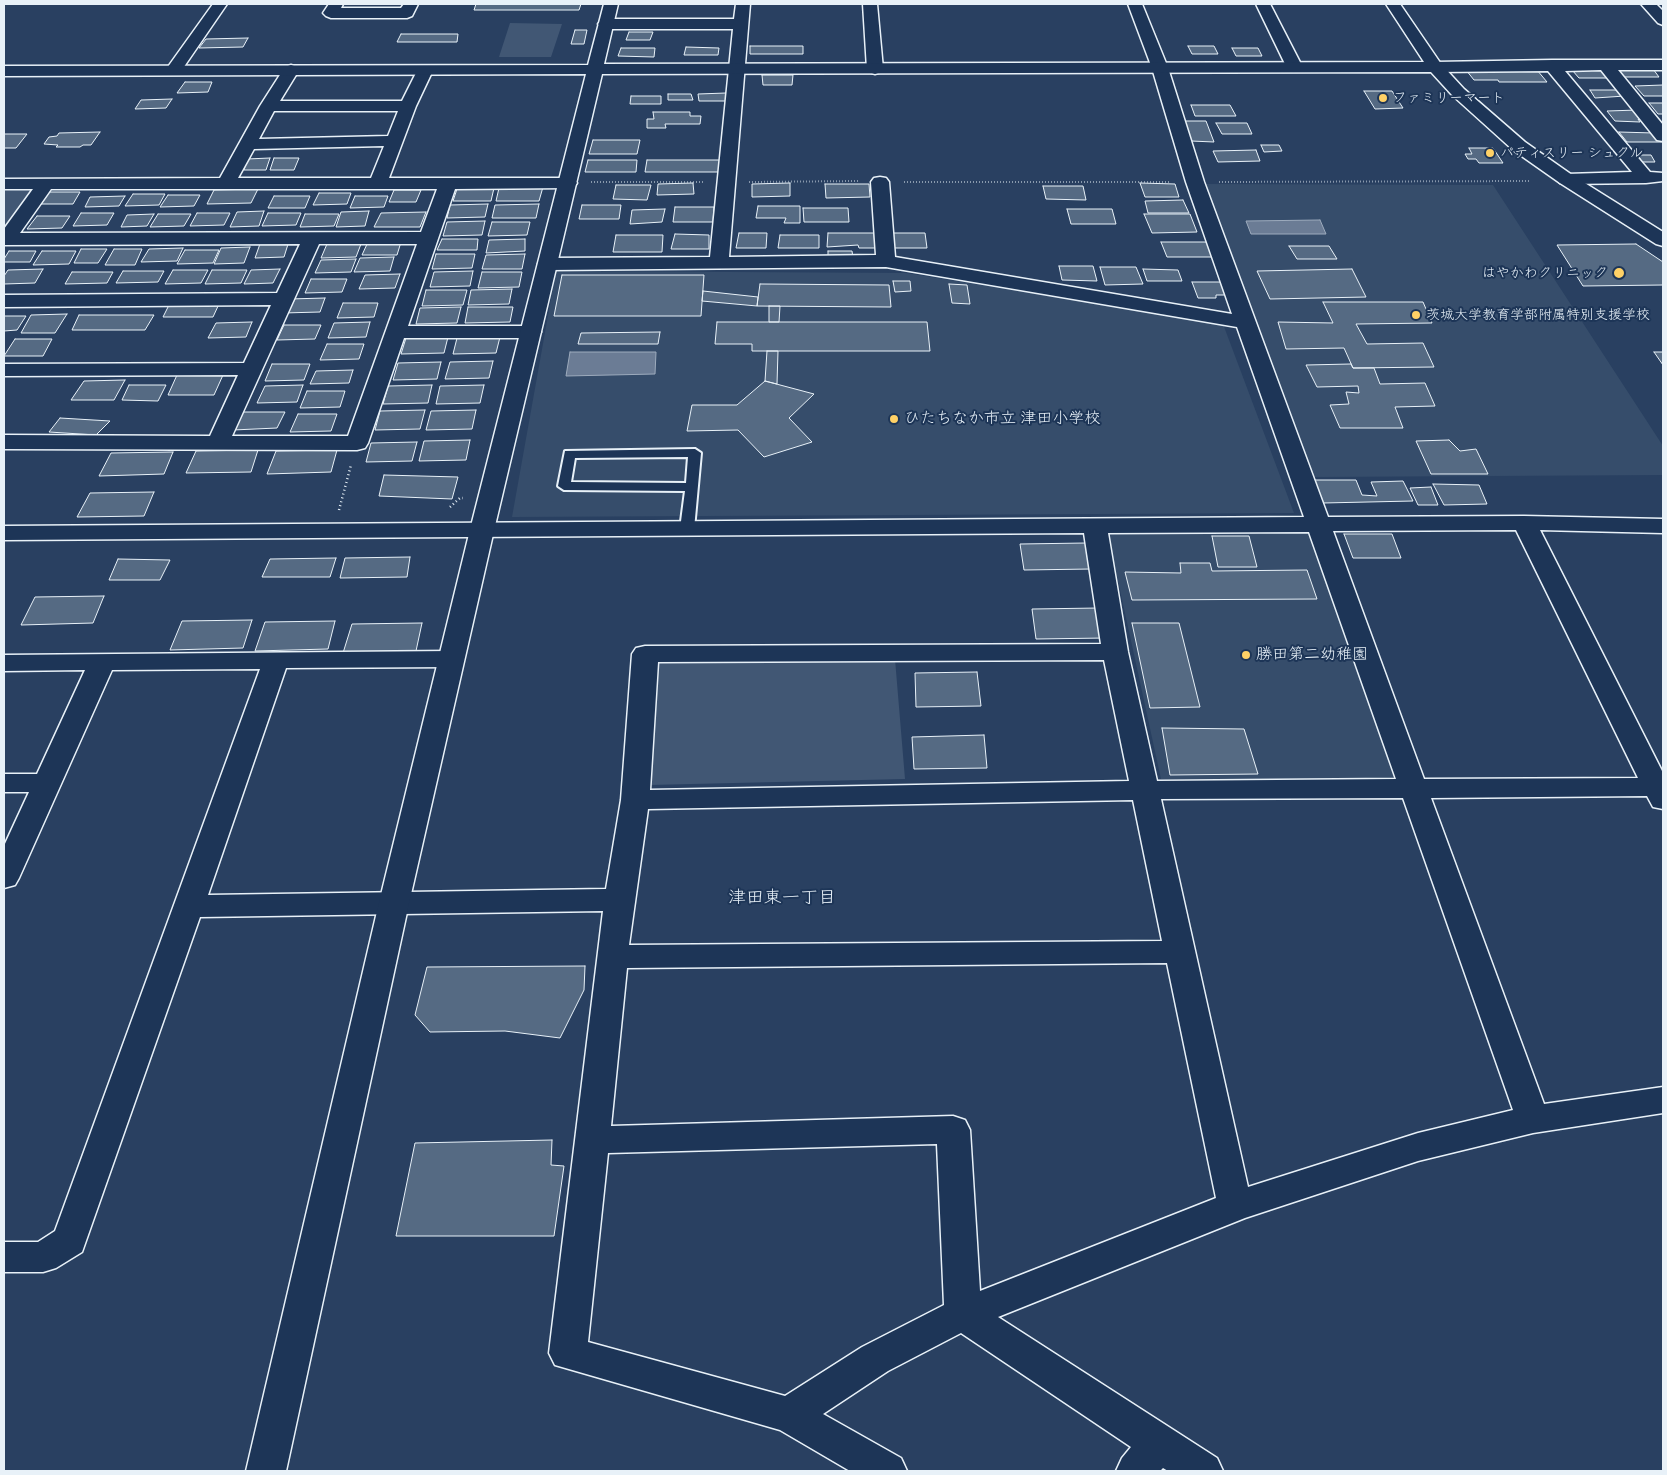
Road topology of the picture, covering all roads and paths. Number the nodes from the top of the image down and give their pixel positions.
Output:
1 (220, 4) edge
2 (336, 4) edge
3 (411, 4) edge
4 (743, 4) edge
5 (870, 4) edge
6 (1135, 4) edge
7 (1263, 4) edge
8 (1393, 4) edge
9 (1648, 4) edge
10 (609, 14) edge
11 (1663, 20) edge
12 (741, 24) junction
13 (1552, 65) junction
14 (1605, 65) junction
15 (1663, 65) edge
16 (1435, 67) junction
17 (1160, 68) junction
18 (1295, 68) junction
19 (738, 69) junction
20 (875, 69) junction
21 (291, 70) junction
22 (425, 70) junction
23 (594, 70) junction
24 (4, 71) edge
25 (173, 71) junction
26 (268, 106) junction
27 (408, 106) junction
28 (1663, 136) edge
29 (395, 141) junction
30 (249, 144) junction
31 (1655, 178) edge
32 (1566, 180) junction
33 (880, 182) dead end
34 (1195, 182) junction
35 (378, 183) junction
36 (448, 183) junction
37 (568, 183) junction
38 (4, 184) edge
39 (46, 184) junction
40 (226, 184) junction
41 (312, 238) junction
42 (429, 238) junction
43 (5, 239) edge
44 (1663, 240) edge
45 (886, 261) junction
46 (719, 262) junction
47 (548, 264) junction
48 (284, 299) junction
49 (4, 301) edge
50 (1246, 322) junction
51 (396, 332) junction
52 (531, 332) junction
53 (252, 369) junction
54 (4, 370) edge
55 (4, 442) edge
56 (218, 442) junction
57 (692, 486) junction
58 (1524, 523) junction
59 (1319, 524) junction
60 (1095, 526) junction
61 (1663, 526) edge
62 (687, 529) junction
63 (482, 530) junction
64 (4, 533) edge
65 (1115, 652) junction
66 (451, 660) junction
67 (276, 661) junction
68 (102, 662) junction
69 (4, 663) edge
70 (47, 782) junction
71 (4, 783) edge
72 (1415, 788) junction
73 (1145, 790) junction
74 (1661, 792) edge
75 (635, 800) junction
76 (4, 878) edge
77 (619, 900) junction
78 (394, 903) junction
79 (188, 906) junction
80 (1180, 952) junction
81 (612, 957) junction
82 (1663, 1100) edge
83 (1534, 1119) junction
84 (592, 1140) junction
85 (1235, 1206) junction
86 (4, 1257) edge
87 (963, 1314) junction
88 (789, 1415) junction
89 (1147, 1457) edge
90 (266, 1471) edge
91 (887, 1471) edge
92 (1203, 1471) edge

1 - 25 street
2 - 3 street
4 - 12 street
5 - 20 street
6 - 17 street
7 - 18 street
8 - 16 street
9 - 11 street
10 - 12 street
10 - 23 street
12 - 19 street
13 - 14 street
13 - 16 street
13 - 31 street
14 - 15 street
14 - 28 street
16 - 18 street
16 - 32 street
17 - 18 street
17 - 20 street
17 - 34 street
19 - 20 street
19 - 23 street
19 - 46 street
21 - 22 street
21 - 25 street
21 - 26 street
22 - 23 street
22 - 27 street
23 - 37 street
24 - 25 street
26 - 27 street
26 - 30 street
27 - 29 street
29 - 30 street
29 - 35 street
30 - 40 street
31 - 32 street
32 - 34 path
32 - 44 street
33 - 45 street
34 - 50 street
35 - 36 street
35 - 40 street
36 - 37 street
36 - 42 street
37 - 47 street
38 - 39 street
39 - 40 street
39 - 43 street
41 - 42 street
41 - 43 street
41 - 48 street
42 - 51 street
45 - 46 street
45 - 50 street
46 - 47 street
47 - 52 street
48 - 49 street
48 - 53 street
50 - 59 street
51 - 52 street
51 - 56 street
52 - 63 street
53 - 54 street
53 - 56 street
55 - 56 street
57 - 57 lane
57 - 62 lane
58 - 59 street
58 - 61 street
58 - 74 street
59 - 60 street
59 - 72 street
60 - 62 street
60 - 65 street
62 - 63 street
63 - 64 street
63 - 66 street
65 - 73 street
65 - 75 street
66 - 67 street
66 - 78 street
67 - 68 street
67 - 79 street
68 - 69 street
68 - 70 street
70 - 71 street
70 - 76 street
72 - 73 street
72 - 74 street
72 - 83 street
73 - 75 street
73 - 80 street
75 - 77 street
77 - 78 street
77 - 81 street
78 - 79 street
78 - 90 street
79 - 86 street
80 - 81 street
80 - 85 street
81 - 84 street
82 - 83 street
83 - 85 street
84 - 87 street
84 - 88 street
85 - 87 street
87 - 88 street
87 - 89 street
88 - 91 street
89 - 92 street

